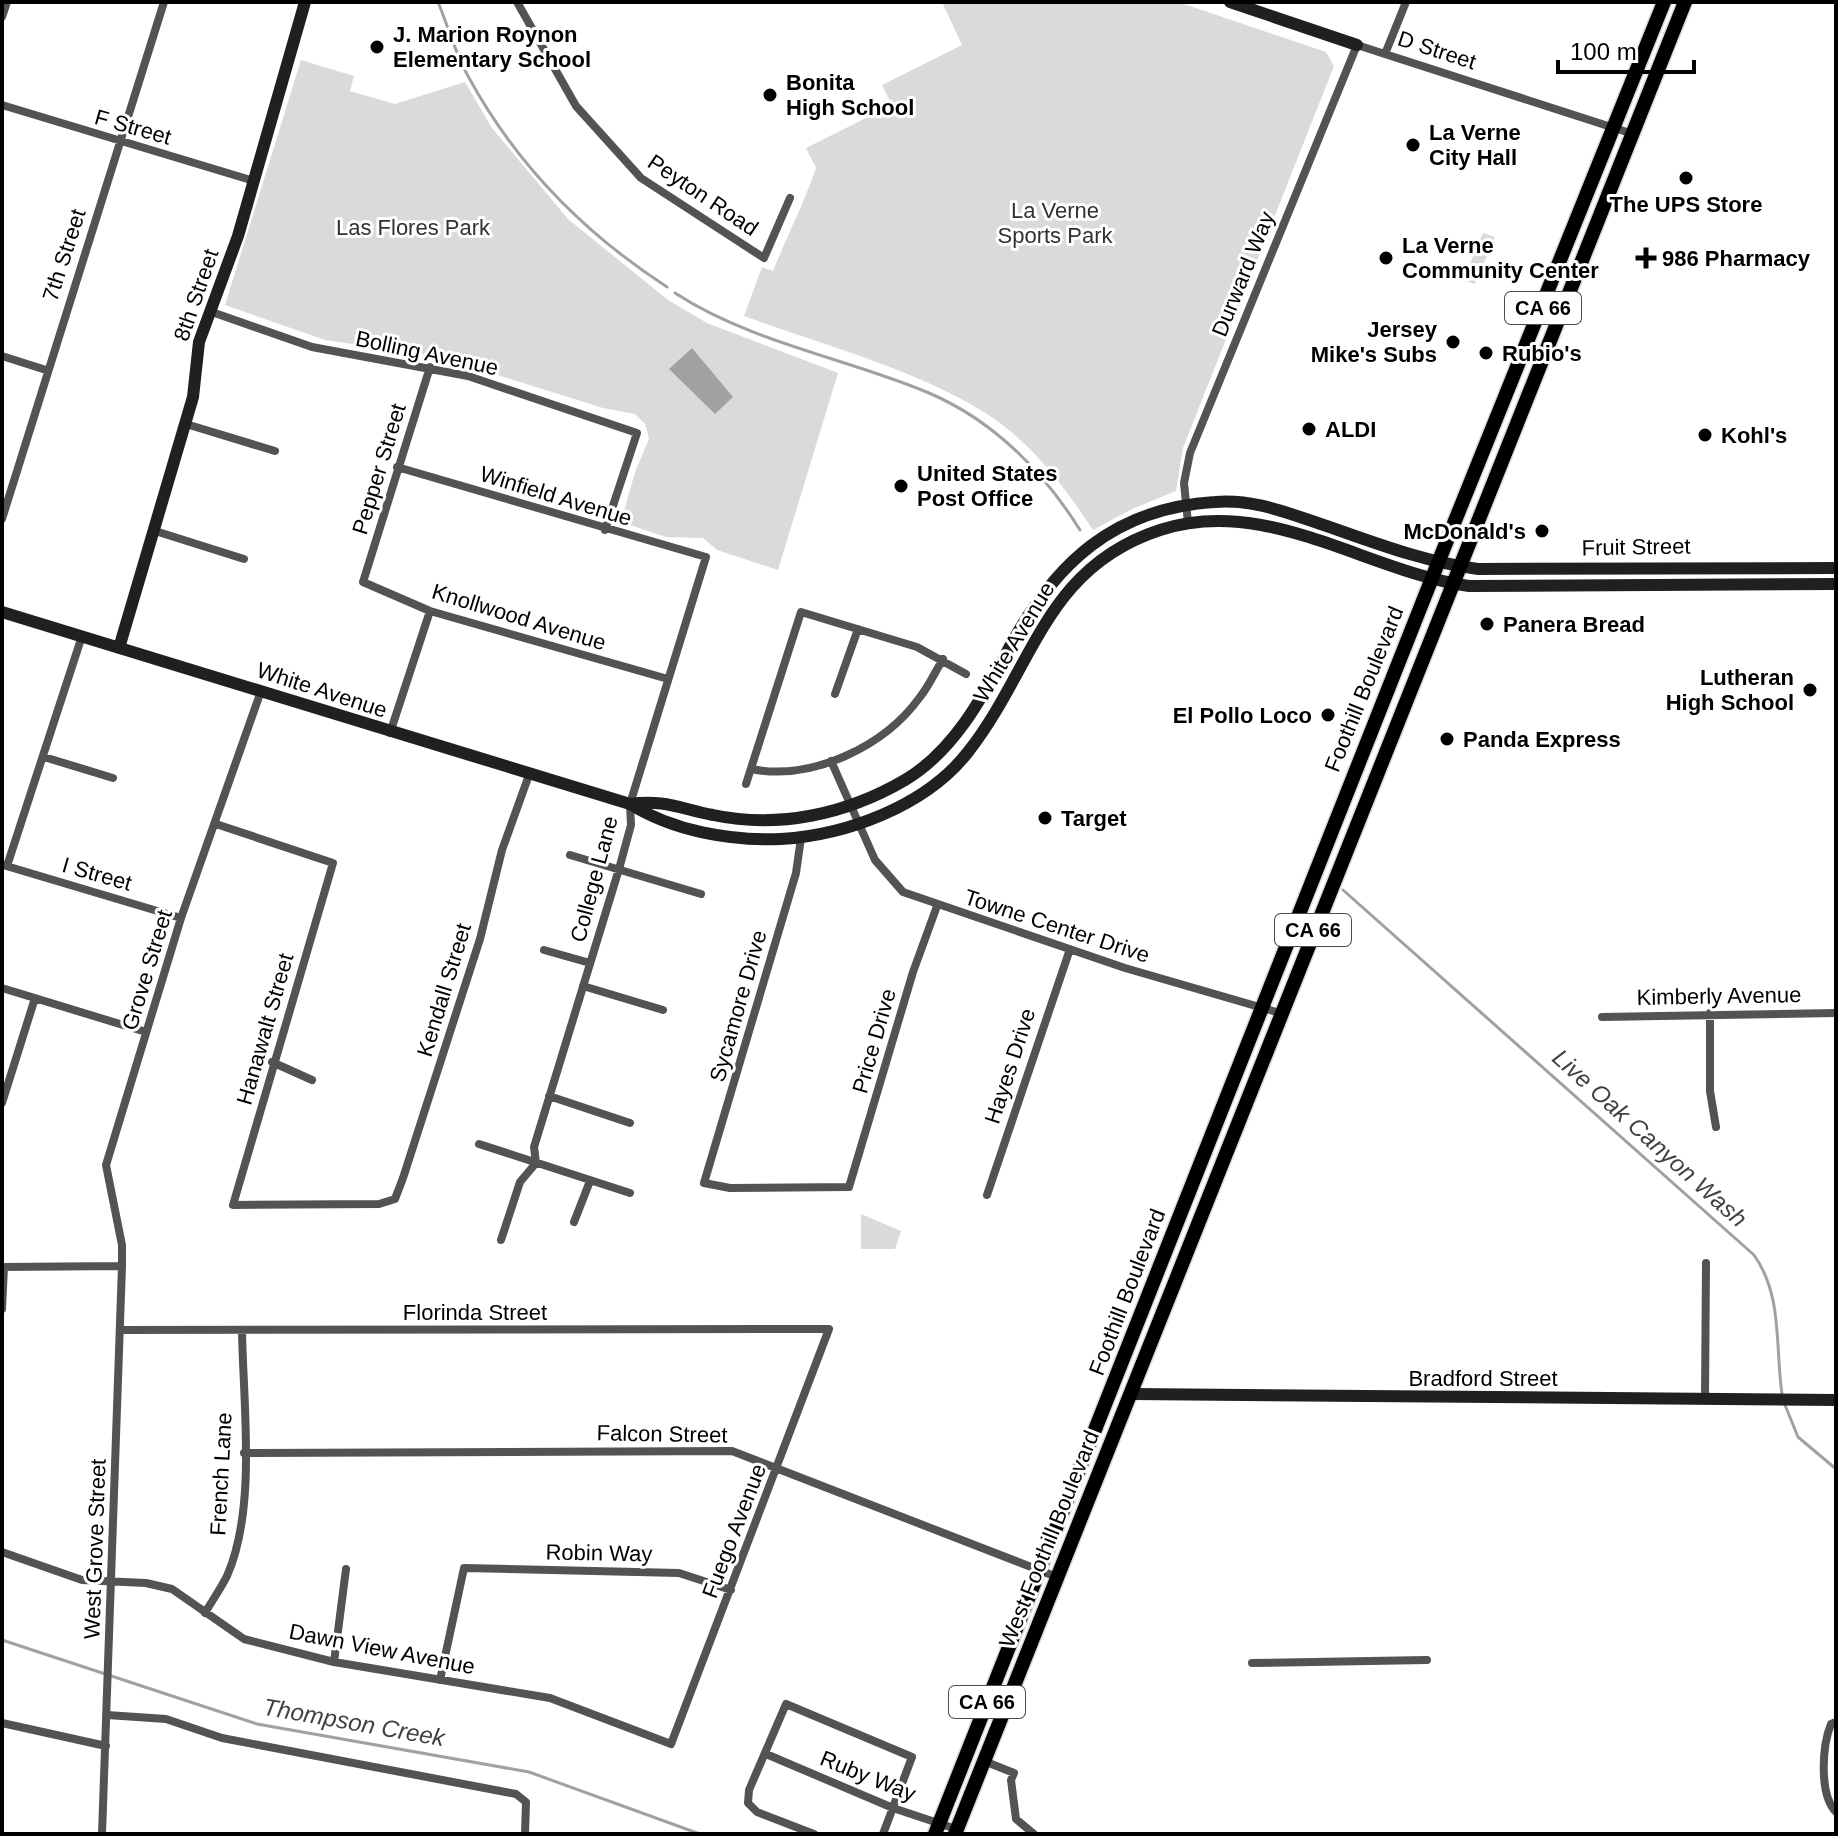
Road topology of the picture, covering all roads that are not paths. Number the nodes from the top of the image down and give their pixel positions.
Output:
1 (7, 2) edge
2 (164, 2) edge
3 (305, 2) edge
4 (517, 2) edge
5 (1230, 2) edge
6 (1406, 2) edge
7 (1664, 2) edge
8 (1685, 2) edge
9 (2, 17) edge
10 (1357, 45) junction
11 (1385, 54) junction
12 (2, 105) edge
13 (1615, 128) junction
14 (1633, 134) junction
15 (118, 143) junction
16 (254, 181) junction
17 (790, 198) dead end
18 (209, 311) junction
19 (2, 356) edge
20 (430, 367) junction
21 (46, 370) junction
22 (186, 424) junction
23 (275, 451) dead end
24 (397, 467) junction
25 (1186, 504) junction
26 (2, 519) edge
27 (1188, 523) junction
28 (152, 530) junction
29 (605, 530) junction
30 (706, 557) joint
31 (244, 559) dead end
32 (1438, 563) junction
33 (1459, 567) junction
34 (1836, 568) edge
35 (1431, 579) junction
36 (363, 582) joint
37 (1452, 584) junction
38 (1836, 584) edge
39 (430, 611) junction
40 (2, 612) edge
41 (858, 629) junction
42 (82, 636) junction
43 (119, 648) junction
44 (943, 659) junction
45 (966, 674) dead end
46 (668, 679) junction
47 (261, 691) junction
48 (835, 694) dead end
49 (390, 733) junction
50 (44, 757) junction
51 (831, 761) junction
52 (751, 769) junction
53 (529, 775) junction
54 (113, 778) dead end
55 (746, 784) dead end
56 (630, 804) junction
57 (852, 805) junction
58 (860, 822) junction
59 (216, 824) junction
60 (801, 838) junction
61 (570, 855) dead end
62 (4, 865) edge
63 (619, 869) junction
64 (701, 894) dead end
65 (937, 906) junction
66 (181, 918) junction
67 (1070, 949) junction
68 (544, 950) dead end
69 (590, 963) junction
70 (583, 986) junction
71 (2, 988) edge
72 (35, 998) junction
73 (1262, 1006) junction
74 (663, 1010) dead end
75 (1280, 1013) junction
76 (1710, 1013) junction
77 (1836, 1013) edge
78 (1602, 1017) dead end
79 (146, 1032) junction
80 (272, 1062) junction
81 (312, 1080) dead end
82 (549, 1096) junction
83 (2, 1101) edge
84 (630, 1123) dead end
85 (1716, 1127) dead end
86 (479, 1144) dead end
87 (536, 1163) junction
88 (590, 1181) junction
89 (849, 1187) joint
90 (630, 1193) dead end
91 (987, 1195) dead end
92 (233, 1205) joint
93 (574, 1222) dead end
94 (501, 1240) dead end
95 (1706, 1263) dead end
96 (122, 1266) junction
97 (3, 1267) edge
98 (2, 1309) edge
99 (829, 1329) joint
100 (121, 1330) junction
101 (242, 1330) junction
102 (1131, 1394) junction
103 (1111, 1395) joint
104 (1705, 1398) junction
105 (1836, 1400) edge
106 (244, 1453) junction
107 (778, 1467) junction
108 (2, 1552) edge
109 (346, 1569) dead end
110 (1040, 1570) junction
111 (1057, 1577) junction
112 (111, 1581) junction
113 (731, 1590) junction
114 (205, 1613) junction
115 (1427, 1660) dead end
116 (334, 1662) junction
117 (1252, 1663) dead end
118 (440, 1680) junction
119 (107, 1715) junction
120 (1836, 1722) edge
121 (2, 1723) edge
122 (671, 1744) joint
123 (106, 1746) junction
124 (766, 1754) junction
125 (984, 1761) junction
126 (893, 1808) junction
127 (1836, 1812) edge
128 (937, 1829) edge
129 (956, 1832) edge
130 (102, 1834) edge
131 (525, 1834) edge
132 (814, 1834) edge
133 (883, 1834) edge
134 (1034, 1834) edge

1 - 9 street
2 - 15 street, 7th Street
3 - 16 main road, 8th Street
4 - 17 street, Peyton Road
5 - 10 main road, D Street
6 - 11 street
7 - 13 main road, Foothill Boulevard / CA 66
8 - 14 main road, Foothill Boulevard / CA 66
10 - 11 street, D Street
10 - 25 street, Durward Way
11 - 13 street, D Street
12 - 15 street, F Street
13 - 14 street, D Street
13 - 32 main road, Foothill Boulevard / CA 66
14 - 33 main road, Foothill Boulevard / CA 66
15 - 16 street, F Street
15 - 21 street, 7th Street
16 - 18 main road, 8th Street
18 - 20 street, Bolling Avenue
18 - 22 main road, 8th Street
19 - 21 street
20 - 24 street, Pepper Street
20 - 29 street, Bolling Avenue
21 - 26 street, 7th Street
22 - 23 street
22 - 28 main road, 8th Street
24 - 29 street, Winfield Avenue
24 - 36 street, Pepper Street
25 - 27 street, Durward Way
25 - 32 main road, White Avenue
25 - 57 main road, White Avenue
27 - 35 main road, White Avenue
27 - 58 main road, White Avenue
28 - 31 street
28 - 43 main road, 8th Street
29 - 30 street, Winfield Avenue
30 - 46 street, College Lane
32 - 33 main road, Fruit Street
32 - 35 main road, Foothill Boulevard / CA 66
33 - 34 main road, Fruit Street
33 - 37 main road, Foothill Boulevard / CA 66
35 - 37 main road, White Avenue
35 - 73 main road, Foothill Boulevard / CA 66
36 - 39 street, Knollwood Avenue
37 - 38 main road, Fruit Street
37 - 75 main road, Foothill Boulevard / CA 66
39 - 46 street, Knollwood Avenue
39 - 49 street
40 - 42 main road, White Avenue
41 - 44 street
41 - 48 street
41 - 52 street
42 - 43 main road, White Avenue
42 - 50 street
43 - 47 main road, White Avenue
44 - 45 street
44 - 51 street
46 - 56 street, College Lane
47 - 49 main road, White Avenue
47 - 59 street, Grove Street
49 - 53 main road, White Avenue
50 - 54 street
50 - 62 street
51 - 52 street
51 - 57 street, Towne Center Drive
52 - 55 street
53 - 56 main road, White Avenue
53 - 92 street, Kendall Street
56 - 57 main road, White Avenue
56 - 60 main road, White Avenue
56 - 63 street, College Lane
57 - 58 street, Towne Center Drive
58 - 60 main road, White Avenue
58 - 65 street, Towne Center Drive
59 - 66 street, Grove Street
59 - 80 street, Hanawalt Street
60 - 89 street, Sycamore Drive
61 - 63 street
62 - 66 street, I Street
63 - 64 street
63 - 69 street, College Lane
65 - 67 street, Towne Center Drive
65 - 89 street, Price Drive
66 - 79 street, Grove Street
67 - 73 street, Towne Center Drive
67 - 91 street, Hayes Drive
68 - 69 street
69 - 70 street, College Lane
70 - 74 street
70 - 82 street, College Lane
71 - 72 street
72 - 79 street
72 - 83 street
73 - 75 street, Towne Center Drive
73 - 103 main road, Foothill Boulevard / CA 66
75 - 102 main road, Foothill Boulevard / CA 66
76 - 77 street, Kimberly Avenue
76 - 78 street, Kimberly Avenue
76 - 85 street
79 - 96 street, Grove Street
80 - 81 street
80 - 92 street, Hanawalt Street
82 - 84 street
82 - 87 street, College Lane
86 - 87 street
87 - 88 street
87 - 94 street
88 - 90 street
88 - 93 street
95 - 104 street
96 - 97 street
96 - 100 street, West Grove Street
97 - 98 street
99 - 101 street, Florinda Street
99 - 107 street, Fuego Avenue
100 - 101 street, Florinda Street
100 - 112 street, West Grove Street
101 - 106 street, French Lane
102 - 104 main road, Bradford Street
102 - 111 main road, West Foothill Boulevard / CA 66
103 - 110 main road, West Foothill Boulevard / CA 66
104 - 105 main road, Bradford Street
106 - 107 street, Falcon Street
106 - 114 street, French Lane
107 - 110 street, Falcon Street
107 - 113 street, Fuego Avenue
108 - 112 street, Dawn View Avenue
109 - 116 street
110 - 111 street, Falcon Street
110 - 128 main road, West Foothill Boulevard / CA 66
111 - 125 main road, West Foothill Boulevard / CA 66
112 - 114 street, Dawn View Avenue
112 - 119 street, West Grove Street
113 - 118 street, Robin Way
113 - 122 street, Fuego Avenue
114 - 116 street, Dawn View Avenue
115 - 117 street
116 - 118 street, Dawn View Avenue
118 - 122 street, Dawn View Avenue
119 - 123 street, West Grove Street
119 - 131 street
120 - 127 street
121 - 123 street
123 - 130 street, West Grove Street
124 - 126 street, Ruby Way
124 - 126 street
124 - 132 street
125 - 129 main road, West Foothill Boulevard / CA 66
125 - 134 street
126 - 128 street, Ruby Way
126 - 133 street
128 - 129 street, Ruby Way

